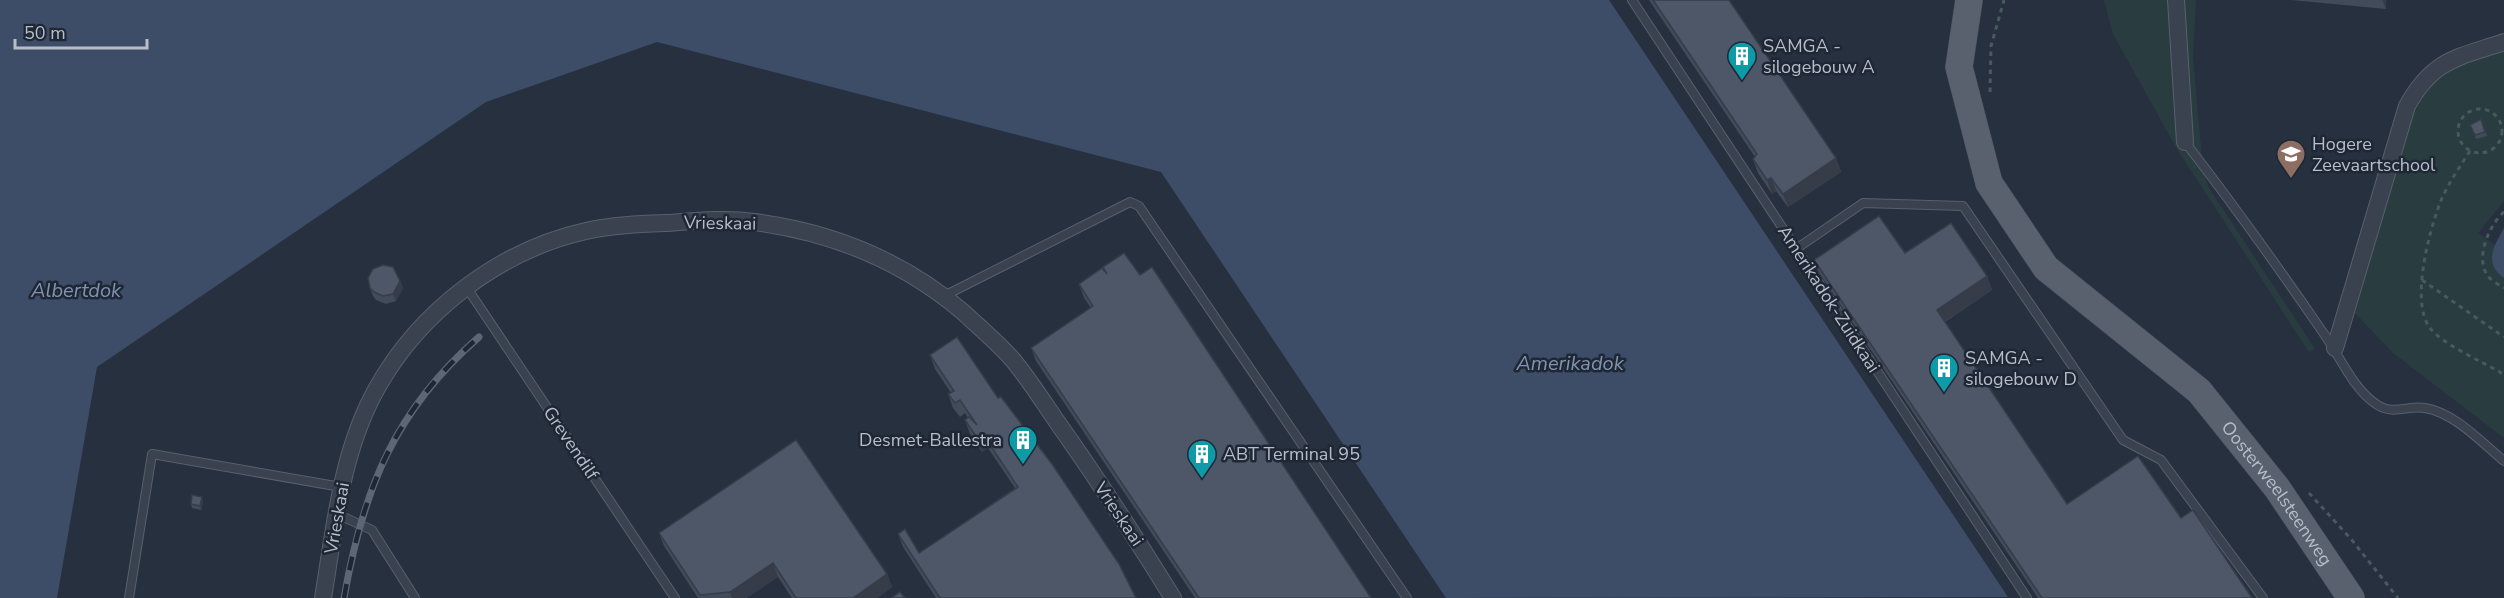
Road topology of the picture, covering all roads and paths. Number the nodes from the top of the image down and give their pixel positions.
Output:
1 (1632, 0) edge
2 (1969, 0) edge
3 (2004, 0) edge
4 (2176, 0) edge
5 (2504, 42) edge
6 (1990, 92) dead end
7 (2185, 142) joint
8 (2469, 151) junction
9 (2504, 212) edge
10 (1796, 249) junction
11 (2422, 280) junction
12 (467, 288) junction
13 (2504, 288) edge
14 (942, 297) junction
15 (2504, 337) edge
16 (2335, 348) junction
17 (2504, 376) edge
18 (2504, 461) edge
19 (341, 487) junction
20 (2306, 490) dead end
21 (337, 514) junction
22 (129, 598) edge
23 (323, 598) edge
24 (415, 598) edge
25 (675, 598) edge
26 (1173, 598) edge
27 (1407, 598) edge
28 (2027, 598) edge
29 (2263, 598) edge
30 (2351, 598) edge
31 (2398, 598) edge

1 - 10 lane, Amerikadok-Zuidkaai
2 - 30 main road, Oosterweelsteenweg
3 - 6 path
4 - 7 street
5 - 16 street
7 - 16 lane
8 - 8 path
8 - 11 path
9 - 13 path
10 - 28 lane, Amerikadok-Zuidkaai
10 - 29 lane
11 - 15 path
11 - 17 path
12 - 14 street, Vrieskaai
12 - 19 street, Vrieskaai
12 - 25 lane, Grevendilf
14 - 26 street, Vrieskaai
14 - 27 lane
16 - 18 lane
19 - 21 street, Vrieskaai
19 - 22 lane
20 - 31 path
21 - 23 street, Vrieskaai
21 - 24 lane

